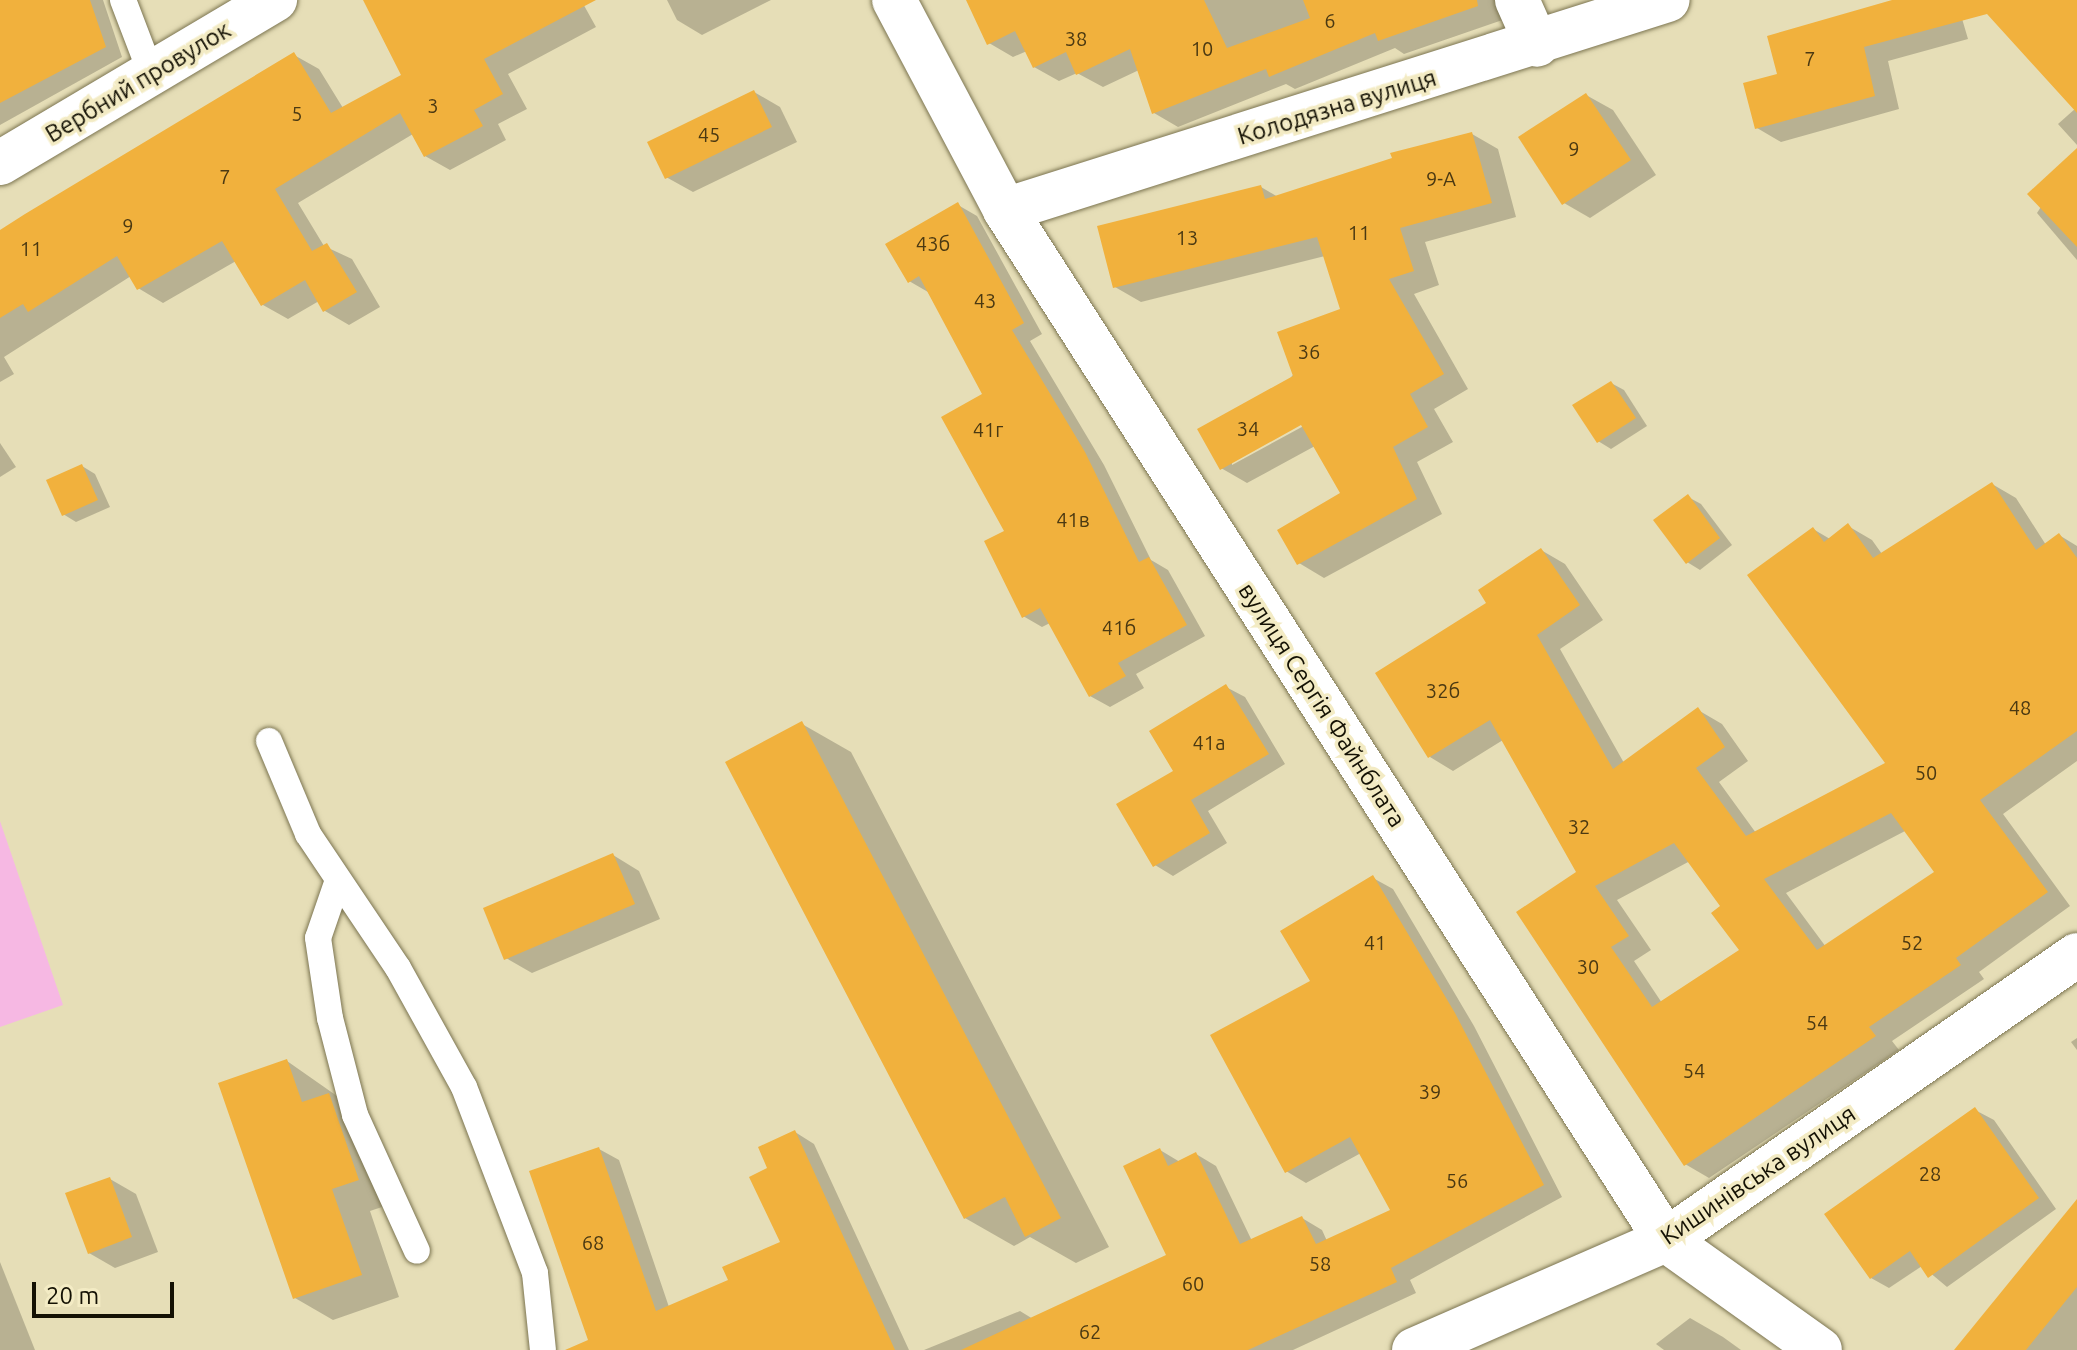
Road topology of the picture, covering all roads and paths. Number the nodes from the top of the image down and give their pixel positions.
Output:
1 (123, 0) edge
2 (275, 0) edge
3 (894, 0) edge
4 (1517, 0) edge
5 (1668, 0) edge
6 (1537, 45) junction
7 (152, 76) junction
8 (0, 163) edge
9 (1005, 210) junction
10 (269, 741) dead end
11 (338, 880) junction
12 (2077, 955) edge
13 (1666, 1240) junction
14 (417, 1251) dead end
15 (543, 1350) edge
16 (1414, 1350) edge
17 (1820, 1350) edge

1 - 7 lane
2 - 7 street, Вербний провулок
3 - 9 street, вулиця Сергія Файнблата
4 - 6 street
5 - 6 street, Колодязна вулиця
6 - 9 street, Колодязна вулиця
7 - 8 street, Вербний провулок
9 - 13 street, вулиця Сергія Файнблата
10 - 11 lane
11 - 14 lane
11 - 15 lane
12 - 13 street, Кишинівська вулиця
13 - 16 street, Кишинівська вулиця
13 - 17 street, вулиця Сергія Файнблата

